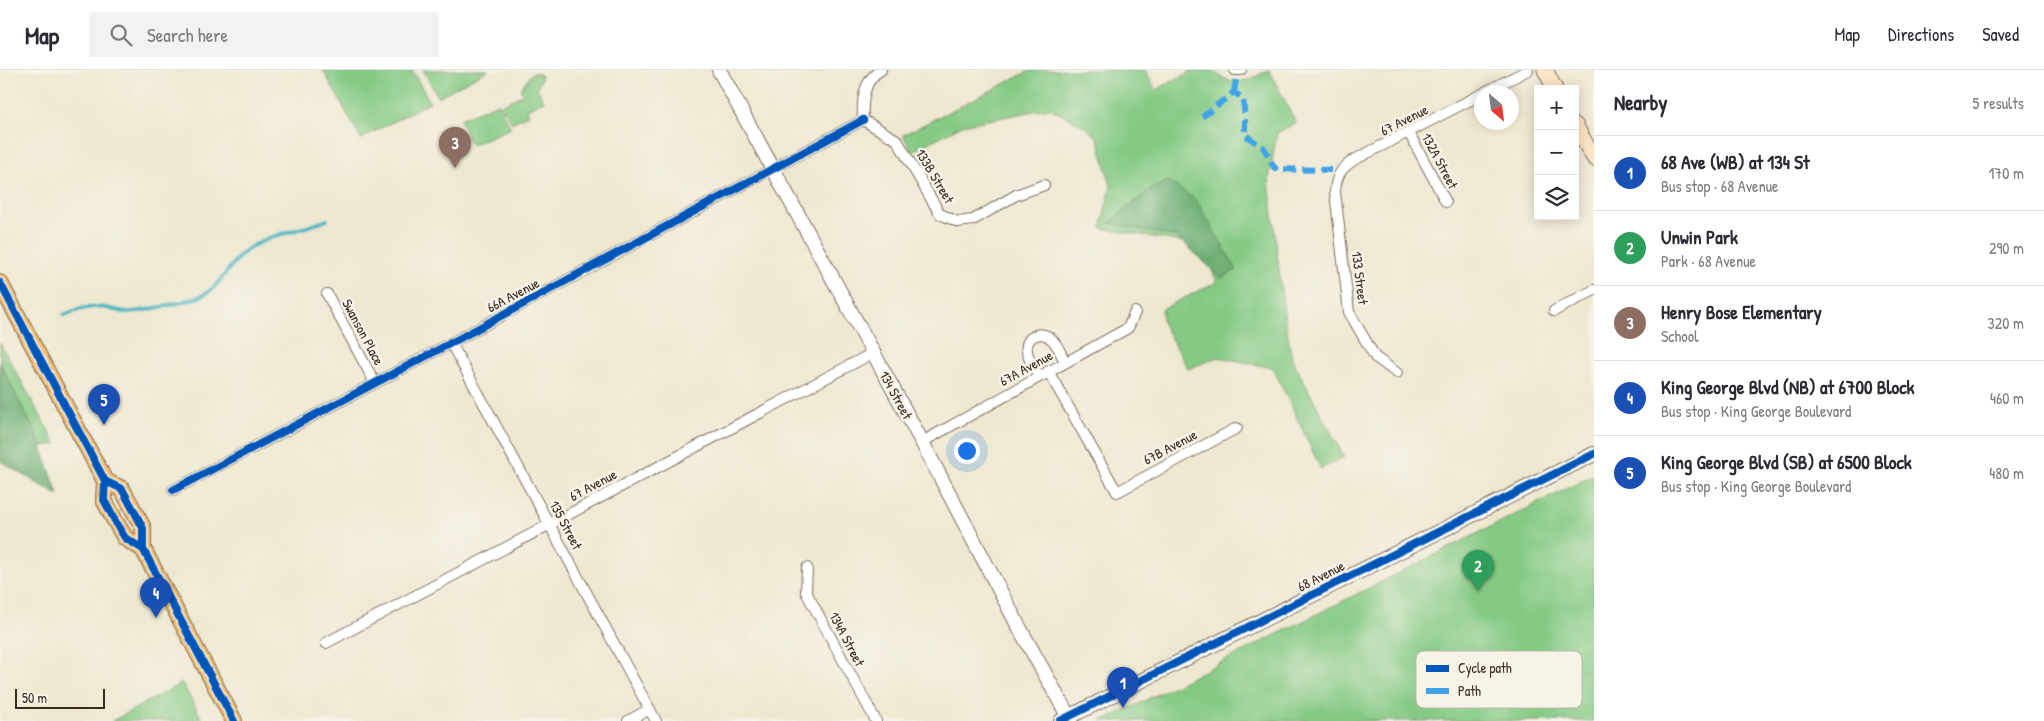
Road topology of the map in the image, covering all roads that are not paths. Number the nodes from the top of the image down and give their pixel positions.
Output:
1 (719, 70) edge
2 (881, 70) edge
3 (1235, 70) edge
4 (1241, 70) edge
5 (1528, 70) edge
6 (1545, 70) edge
7 (1499, 85) edge
8 (1553, 85) edge
9 (1474, 98) edge
10 (863, 120) junction
11 (1578, 130) edge
12 (1409, 133) junction
13 (1594, 158) edge
14 (772, 169) junction
15 (1340, 170) joint
16 (1044, 184) dead end
17 (1446, 202) dead end
18 (0, 282) edge
19 (1594, 290) edge
20 (327, 294) dead end
21 (1554, 311) dead end
22 (1134, 312) dead end
23 (451, 343) junction
24 (873, 353) junction
25 (1065, 362) junction
26 (1048, 371) junction
27 (1397, 374) dead end
28 (1039, 376) junction
29 (375, 383) junction
30 (1237, 428) dead end
31 (922, 442) junction
32 (1594, 454) edge
33 (173, 490) dead end
34 (550, 524) junction
35 (807, 568) dead end
36 (326, 644) dead end
37 (650, 709) junction
38 (1066, 720) edge
39 (234, 721) edge
40 (628, 721) edge
41 (656, 721) edge
42 (876, 721) edge

1 - 14 street, 134 Street
2 - 10 street
3 - 4 street
5 - 7 street
6 - 8 main road
9 - 12 street, 67 Avenue
10 - 14 street, 66A Avenue
10 - 16 street, 133B Street
11 - 13 main road
12 - 15 street, 67 Avenue
12 - 17 street, 132A Street
14 - 23 street, 66A Avenue
14 - 24 street, 134 Street
15 - 27 street, 133 Street
18 - 39 main road
19 - 21 street
20 - 29 street, Swanson Place
22 - 25 street, 67A Avenue
23 - 29 street, 66A Avenue
23 - 34 street, 135 Street
24 - 31 street, 134 Street
24 - 34 street, 67 Avenue
25 - 26 street, 67A Avenue
25 - 28 street
26 - 28 street, 67A Avenue
26 - 30 street, 67B Avenue
28 - 31 street, 67A Avenue
29 - 33 street, 66A Avenue
31 - 38 street, 134 Street
32 - 38 street, 68 Avenue
34 - 36 street, 67 Avenue
34 - 37 street, 135 Street
35 - 42 street, 134A Street
37 - 40 street
37 - 41 street, 135 Street

